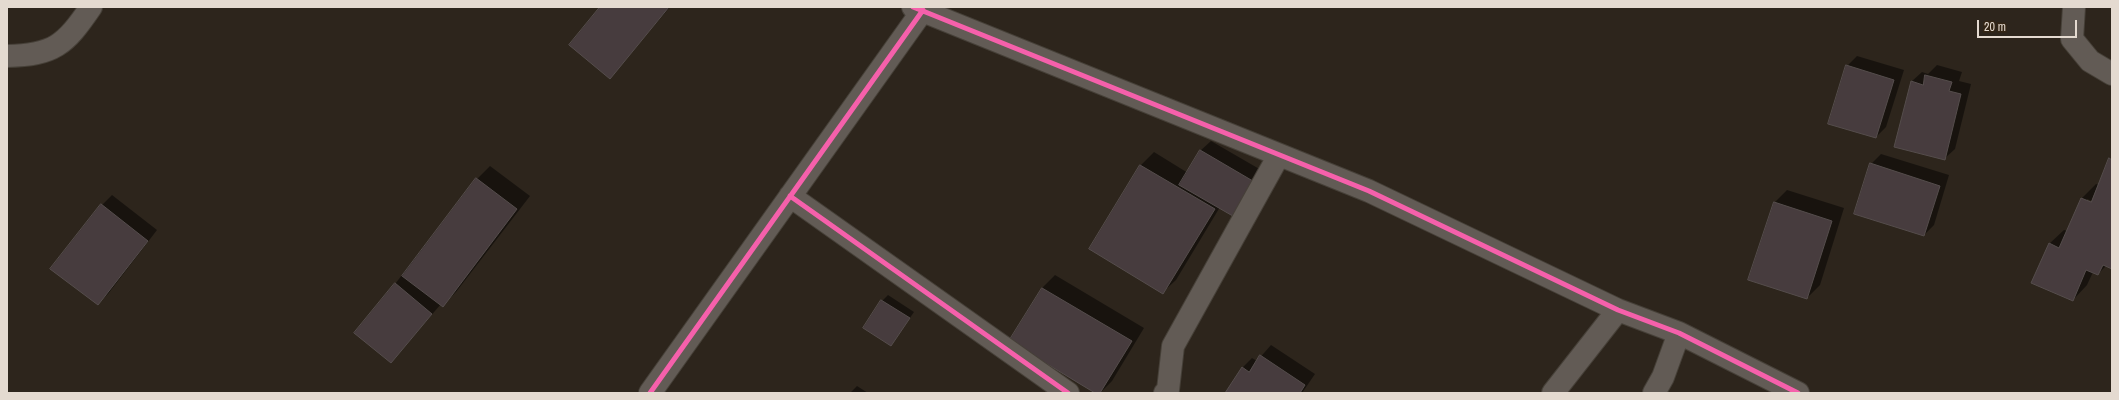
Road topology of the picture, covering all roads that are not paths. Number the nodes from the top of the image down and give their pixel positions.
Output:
1 (91, 7) edge
2 (2074, 7) edge
3 (918, 8) edge
4 (7, 56) edge
5 (2112, 74) edge
6 (1279, 155) junction
7 (790, 196) junction
8 (1618, 310) junction
9 (1678, 333) junction
10 (650, 393) edge
11 (1068, 393) edge
12 (1165, 393) edge
13 (1553, 393) edge
14 (1654, 393) edge
15 (1798, 393) edge

1 - 4 street
2 - 5 street
3 - 6 street
3 - 7 street
6 - 8 street
6 - 12 street
7 - 10 street
7 - 11 street
8 - 9 street
8 - 13 street
9 - 14 street
9 - 15 street

